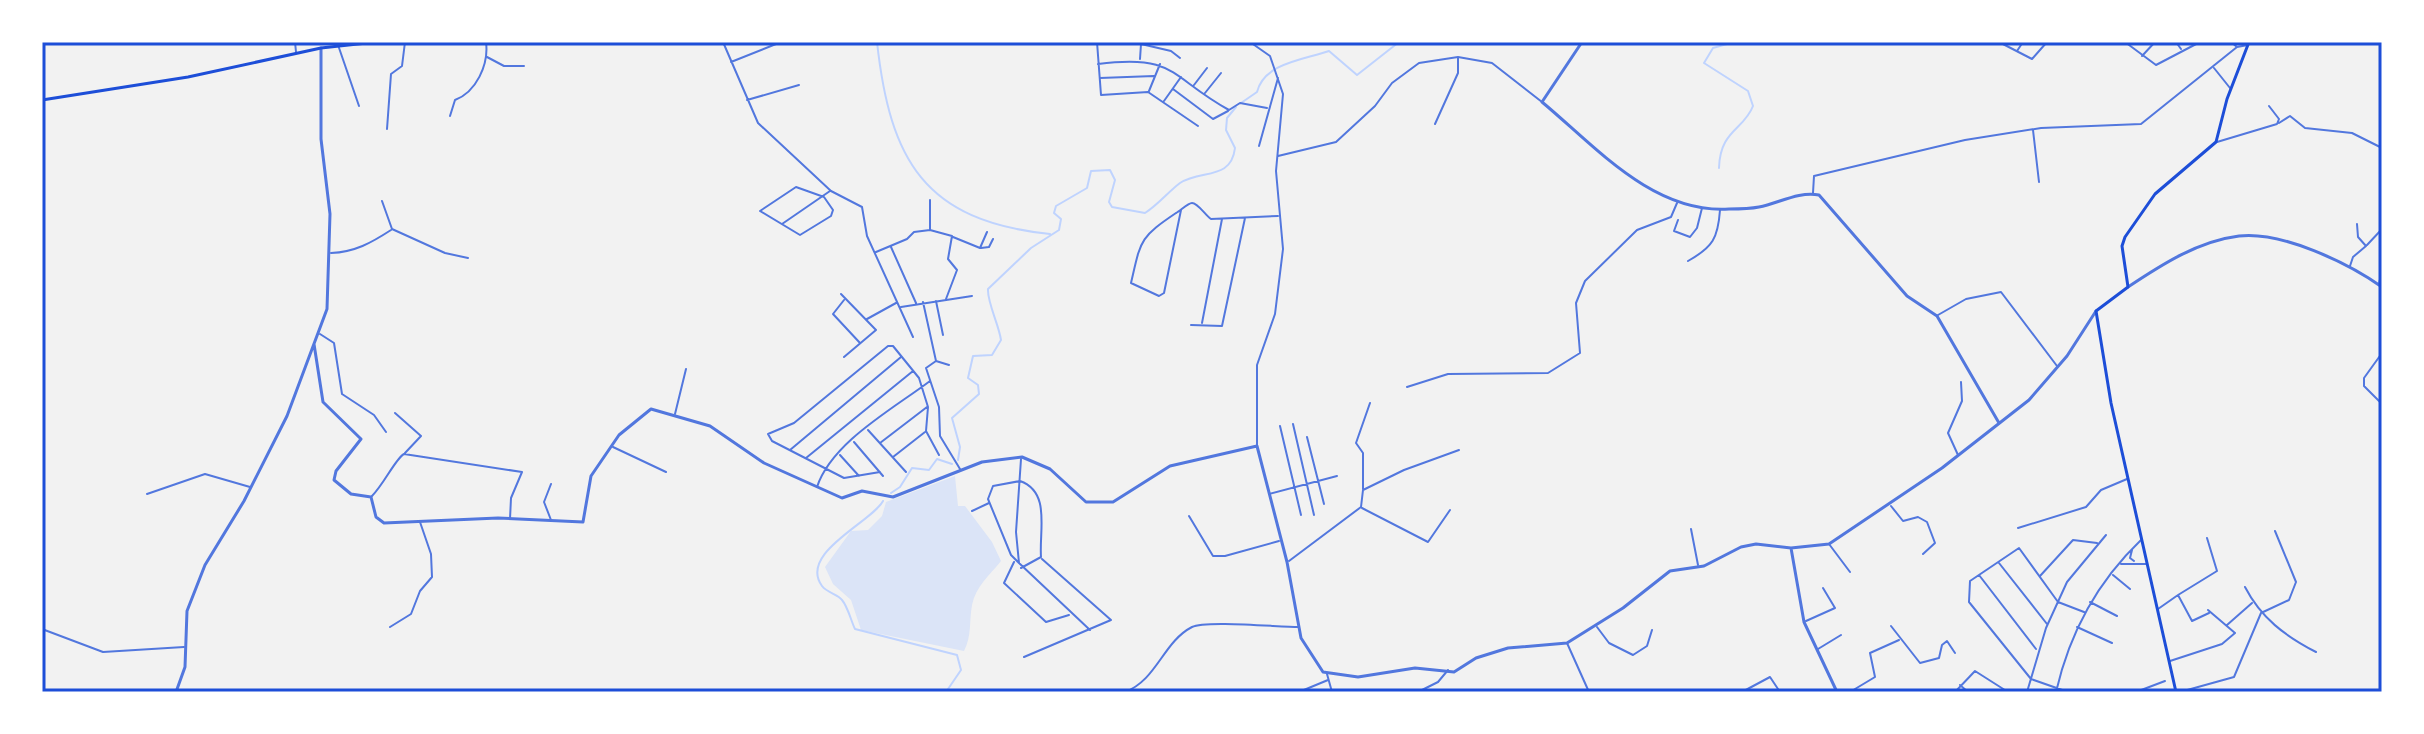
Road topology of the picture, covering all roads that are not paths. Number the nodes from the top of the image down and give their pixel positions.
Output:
1 (295, 42) edge
2 (368, 42) edge
3 (376, 42) edge
4 (405, 42) edge
5 (486, 42) edge
6 (723, 42) edge
7 (781, 42) edge
8 (1097, 42) edge
9 (1250, 42) edge
10 (1582, 42) edge
11 (1999, 42) edge
12 (2023, 42) edge
13 (2047, 42) edge
14 (2126, 42) edge
15 (2155, 42) edge
16 (2176, 42) edge
17 (2200, 42) edge
18 (2231, 42) edge
19 (2248, 43) edge
20 (338, 44) edge
21 (2237, 47) junction
22 (321, 48) junction
23 (2182, 50) junction
24 (2016, 52) junction
25 (296, 53) junction
26 (487, 57) junction
27 (1458, 57) junction
28 (2142, 57) junction
29 (1180, 58) dead end
30 (1140, 60) junction
31 (731, 62) junction
32 (1098, 64) junction
33 (1160, 64) junction
34 (524, 66) dead end
35 (2213, 67) junction
36 (1207, 68) dead end
37 (1221, 73) dead end
38 (1278, 75) junction
39 (1154, 76) junction
40 (1181, 76) junction
41 (1100, 78) junction
42 (799, 85) dead end
43 (1194, 85) junction
44 (1173, 89) junction
45 (2231, 89) junction
46 (1148, 92) junction
47 (1205, 93) junction
48 (42, 100) edge
49 (747, 100) junction
50 (1164, 102) junction
51 (1542, 102) junction
52 (359, 106) dead end
53 (2269, 106) dead end
54 (1230, 108) junction
55 (1267, 108) junction
56 (450, 116) dead end
57 (2279, 123) junction
58 (1435, 124) dead end
59 (1198, 126) dead end
60 (387, 129) dead end
61 (2032, 129) junction
62 (2216, 142) junction
63 (1259, 146) dead end
64 (2382, 148) edge
65 (1277, 156) junction
66 (2039, 182) dead end
67 (831, 191) junction
68 (1813, 194) junction
69 (824, 197) junction
70 (930, 200) dead end
71 (382, 201) dead end
72 (1677, 202) junction
73 (1703, 207) junction
74 (1181, 210) junction
75 (1720, 210) junction
76 (1281, 216) junction
77 (1246, 217) junction
78 (1222, 219) junction
79 (1678, 220) dead end
80 (2357, 224) dead end
81 (780, 225) junction
82 (392, 229) junction
83 (2382, 229) edge
84 (930, 230) junction
85 (987, 232) dead end
86 (952, 236) junction
87 (993, 239) dead end
88 (891, 246) junction
89 (2366, 246) junction
90 (980, 248) junction
91 (330, 253) junction
92 (874, 253) junction
93 (468, 258) dead end
94 (1688, 261) dead end
95 (2350, 267) junction
96 (2382, 270) edge
97 (2380, 286) edge
98 (2128, 287) junction
99 (841, 294) dead end
100 (972, 296) dead end
101 (845, 299) junction
102 (946, 299) junction
103 (936, 300) junction
104 (898, 302) junction
105 (923, 302) junction
106 (916, 303) junction
107 (900, 307) junction
108 (2096, 311) junction
109 (1937, 316) junction
110 (866, 320) junction
111 (1201, 324) junction
112 (1191, 325) dead end
113 (319, 334) junction
114 (943, 335) dead end
115 (913, 337) dead end
116 (861, 343) junction
117 (314, 344) junction
118 (2382, 353) edge
119 (844, 357) dead end
120 (902, 357) junction
121 (936, 361) junction
122 (949, 365) dead end
123 (2058, 367) junction
124 (686, 369) dead end
125 (914, 371) junction
126 (931, 381) junction
127 (1961, 382) dead end
128 (922, 387) junction
129 (1407, 387) dead end
130 (1370, 403) dead end
131 (2382, 404) edge
132 (928, 407) junction
133 (395, 413) dead end
134 (675, 414) junction
135 (1293, 424) dead end
136 (1999, 424) junction
137 (1280, 426) dead end
138 (867, 429) junction
139 (926, 431) junction
140 (386, 432) dead end
141 (1307, 437) dead end
142 (853, 441) junction
143 (880, 443) junction
144 (1257, 446) junction
145 (612, 447) junction
146 (790, 450) junction
147 (1459, 450) dead end
148 (404, 454) junction
149 (839, 454) junction
150 (939, 455) dead end
151 (1958, 455) junction
152 (893, 457) junction
153 (1022, 457) junction
154 (806, 458) junction
155 (823, 468) junction
156 (961, 471) junction
157 (666, 472) dead end
158 (880, 472) junction
159 (906, 472) dead end
160 (859, 476) junction
161 (883, 476) dead end
162 (1337, 476) dead end
163 (2129, 478) junction
164 (1020, 481) junction
165 (1318, 481) junction
166 (551, 484) dead end
167 (1304, 485) junction
168 (251, 488) junction
169 (817, 488) junction
170 (1294, 488) junction
171 (1363, 490) junction
172 (147, 494) dead end
173 (1269, 494) junction
174 (371, 497) junction
175 (989, 503) junction
176 (1324, 504) dead end
177 (1890, 504) junction
178 (1361, 507) junction
179 (1450, 510) dead end
180 (972, 511) dead end
181 (1301, 515) dead end
182 (1314, 515) dead end
183 (1189, 516) dead end
184 (510, 519) junction
185 (420, 521) junction
186 (552, 521) junction
187 (2018, 528) dead end
188 (1691, 529) dead end
189 (2275, 531) dead end
190 (2106, 535) dead end
191 (2207, 538) dead end
192 (2142, 539) junction
193 (1281, 540) junction
194 (1829, 544) junction
195 (2099, 544) junction
196 (1791, 548) junction
197 (2132, 549) junction
198 (1923, 554) dead end
199 (1041, 557) junction
200 (1014, 561) junction
201 (1997, 561) junction
202 (1287, 562) junction
203 (2135, 562) junction
204 (1019, 563) junction
205 (2120, 564) junction
206 (2147, 564) junction
207 (1698, 567) junction
208 (1021, 568) junction
209 (1850, 572) dead end
210 (1979, 574) junction
211 (2111, 574) junction
212 (2039, 577) junction
213 (2245, 587) dead end
214 (1823, 588) dead end
215 (2130, 589) dead end
216 (2178, 595) junction
217 (2058, 602) junction
218 (2089, 602) junction
219 (2253, 602) junction
220 (2157, 610) junction
221 (2084, 612) junction
222 (2261, 613) junction
223 (1070, 615) junction
224 (2117, 616) dead end
225 (1804, 622) junction
226 (2047, 625) junction
227 (2227, 625) junction
228 (1596, 626) junction
229 (1891, 626) dead end
230 (390, 627) dead end
231 (1298, 627) junction
232 (2077, 627) junction
233 (42, 629) edge
234 (1090, 630) junction
235 (1652, 630) dead end
236 (1841, 635) dead end
237 (1900, 639) junction
238 (1567, 643) junction
239 (2112, 643) dead end
240 (186, 647) junction
241 (1817, 650) junction
242 (2038, 651) junction
243 (2316, 652) dead end
244 (1955, 653) dead end
245 (1024, 657) dead end
246 (2169, 662) junction
247 (1448, 670) junction
248 (1328, 677) junction
249 (2031, 679) junction
250 (2165, 681) dead end
251 (1960, 685) junction
252 (1422, 690) dead end
253 (2056, 690) edge
254 (176, 692) edge
255 (1125, 692) edge
256 (1299, 692) edge
257 (1332, 692) edge
258 (1589, 692) edge
259 (1742, 692) edge
260 (1780, 692) edge
261 (1837, 692) edge
262 (1850, 692) edge
263 (1955, 692) edge
264 (1968, 692) edge
265 (2008, 692) edge
266 (2027, 692) edge
267 (2068, 692) edge
268 (2136, 692) edge
269 (2178, 692) edge

1 - 25 street
2 - 3 main road
2 - 20 main road
4 - 60 street
5 - 26 street
6 - 31 street
7 - 31 street
8 - 32 street
9 - 38 street
10 - 51 street
11 - 24 street
12 - 24 street
13 - 24 street
14 - 28 street
15 - 28 street
16 - 23 street
17 - 23 street
18 - 21 street
19 - 21 street
19 - 45 main road
20 - 22 main road
20 - 52 street
21 - 35 street
22 - 25 main road
22 - 91 street
23 - 28 street
25 - 48 main road
26 - 34 street
26 - 56 street
27 - 51 street
27 - 58 street
27 - 65 street
29 - 30 street
30 - 32 street
30 - 33 street
31 - 49 street
32 - 41 street
33 - 39 street
33 - 40 street
35 - 45 street
35 - 61 street
36 - 43 street
37 - 47 street
38 - 55 street
38 - 65 street
39 - 41 street
39 - 46 street
40 - 43 street
40 - 44 street
41 - 46 street
42 - 49 street
43 - 47 street
44 - 50 street
44 - 54 street
45 - 62 main road
46 - 50 street
47 - 54 street
49 - 67 street
50 - 59 street
51 - 72 street
53 - 57 street
54 - 55 street
55 - 63 street
57 - 62 street
57 - 64 street
61 - 66 street
61 - 68 street
62 - 98 main road
65 - 76 street
67 - 69 street
67 - 92 street
68 - 75 street
68 - 109 street
69 - 81 street
69 - 81 street
69 - 81 street
70 - 84 street
71 - 82 street
72 - 73 street
72 - 129 street
73 - 75 street
73 - 79 street
74 - 74 street
74 - 78 street
75 - 94 street
76 - 77 street
76 - 144 street
77 - 78 street
77 - 111 street
78 - 111 street
80 - 89 street
82 - 91 street
82 - 93 street
83 - 89 street
84 - 86 street
84 - 88 street
85 - 90 street
86 - 90 street
86 - 102 street
87 - 90 street
88 - 92 street
88 - 106 street
89 - 95 street
91 - 113 street
92 - 104 street
95 - 97 street
95 - 98 street
96 - 97 street
98 - 108 main road
99 - 101 street
100 - 102 street
101 - 110 street
101 - 116 street
102 - 103 street
103 - 105 street
103 - 114 street
104 - 107 street
104 - 110 street
105 - 106 street
105 - 121 street
106 - 107 street
107 - 115 street
108 - 123 street
108 - 163 main road
109 - 123 street
109 - 136 street
110 - 116 street
111 - 112 street
113 - 117 street
113 - 140 street
116 - 119 street
117 - 168 street
117 - 174 street
118 - 131 street
120 - 125 street
120 - 146 street
120 - 146 street
121 - 122 street
121 - 126 street
123 - 136 street
124 - 134 street
125 - 128 street
125 - 154 street
126 - 128 street
126 - 156 street
127 - 151 street
128 - 132 street
128 - 138 street
130 - 171 street
132 - 139 street
132 - 143 street
133 - 148 street
134 - 145 street
134 - 169 street
135 - 167 street
136 - 151 street
137 - 170 street
138 - 142 street
138 - 143 street
139 - 150 street
139 - 152 street
141 - 165 street
142 - 149 street
142 - 158 street
143 - 152 street
144 - 153 street
144 - 173 street
145 - 157 street
145 - 186 street
146 - 154 street
147 - 171 street
148 - 174 street
148 - 184 street
149 - 155 street
149 - 160 street
151 - 177 street
152 - 159 street
153 - 156 street
153 - 164 street
154 - 155 street
155 - 160 street
155 - 169 street
156 - 169 street
158 - 160 street
158 - 161 street
162 - 165 street
163 - 187 street
163 - 192 main road
164 - 175 street
164 - 199 street
164 - 204 street
165 - 167 street
165 - 176 street
166 - 186 street
167 - 170 street
167 - 182 street
168 - 172 street
168 - 240 street
170 - 173 street
170 - 181 street
171 - 178 street
173 - 193 street
174 - 185 street
175 - 180 street
175 - 200 street
177 - 194 street
177 - 198 street
178 - 179 street
178 - 202 street
183 - 193 street
184 - 185 street
184 - 186 street
185 - 230 street
188 - 207 street
189 - 222 street
190 - 195 street
191 - 216 street
192 - 197 street
192 - 206 main road
193 - 202 street
194 - 196 street
194 - 209 street
195 - 212 street
195 - 217 street
196 - 207 street
196 - 225 street
197 - 203 street
197 - 205 street
199 - 208 street
199 - 234 street
200 - 204 street
200 - 223 street
201 - 210 street
201 - 212 street
201 - 226 street
202 - 231 street
203 - 205 street
203 - 206 street
204 - 208 street
205 - 211 street
206 - 220 main road
207 - 228 street
208 - 223 street
210 - 242 street
210 - 249 street
211 - 215 street
211 - 218 street
212 - 217 street
213 - 219 street
214 - 225 street
216 - 220 street
216 - 227 street
217 - 221 street
217 - 226 street
218 - 221 street
218 - 224 street
219 - 222 street
219 - 227 street
220 - 246 main road
221 - 232 street
222 - 243 street
222 - 269 street
223 - 234 street
225 - 241 street
226 - 242 street
227 - 246 street
228 - 235 street
228 - 238 street
229 - 237 street
231 - 248 street
231 - 255 street
232 - 239 street
232 - 253 street
233 - 240 street
234 - 245 street
236 - 241 street
237 - 244 street
237 - 262 street
238 - 247 street
238 - 258 street
240 - 254 street
241 - 261 street
242 - 249 street
246 - 269 main road
247 - 248 street
247 - 252 street
248 - 256 street
248 - 257 street
249 - 253 street
249 - 266 street
250 - 268 street
251 - 263 street
251 - 264 street
251 - 265 street
253 - 267 street
259 - 260 street

